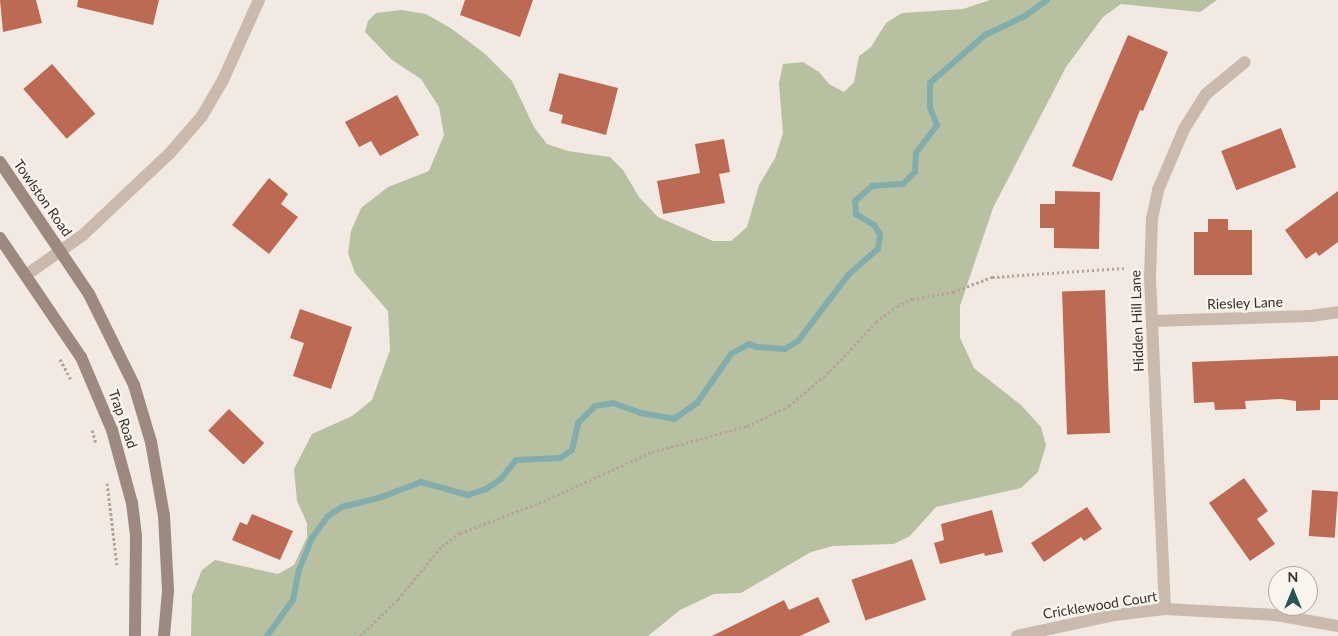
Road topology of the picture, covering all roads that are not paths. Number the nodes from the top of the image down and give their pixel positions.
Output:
1 (259, 0) edge
2 (1245, 62) dead end
3 (0, 162) edge
4 (0, 238) edge
5 (62, 250) junction
6 (26, 275) junction
7 (1338, 312) edge
8 (1152, 321) junction
9 (1165, 609) junction
10 (1338, 626) edge
11 (135, 636) edge
12 (164, 636) edge
13 (1017, 636) edge

1 - 5 street
2 - 8 street, Hidden Hill Lane
3 - 5 main road, Towlston Road
4 - 6 main road
5 - 6 street
5 - 12 main road, Trap Road
6 - 11 main road, Trap Road
7 - 8 street, Riesley Lane
8 - 9 street, Hidden Hill Lane
9 - 10 street, Cricklewood Court
9 - 13 street, Cricklewood Court

